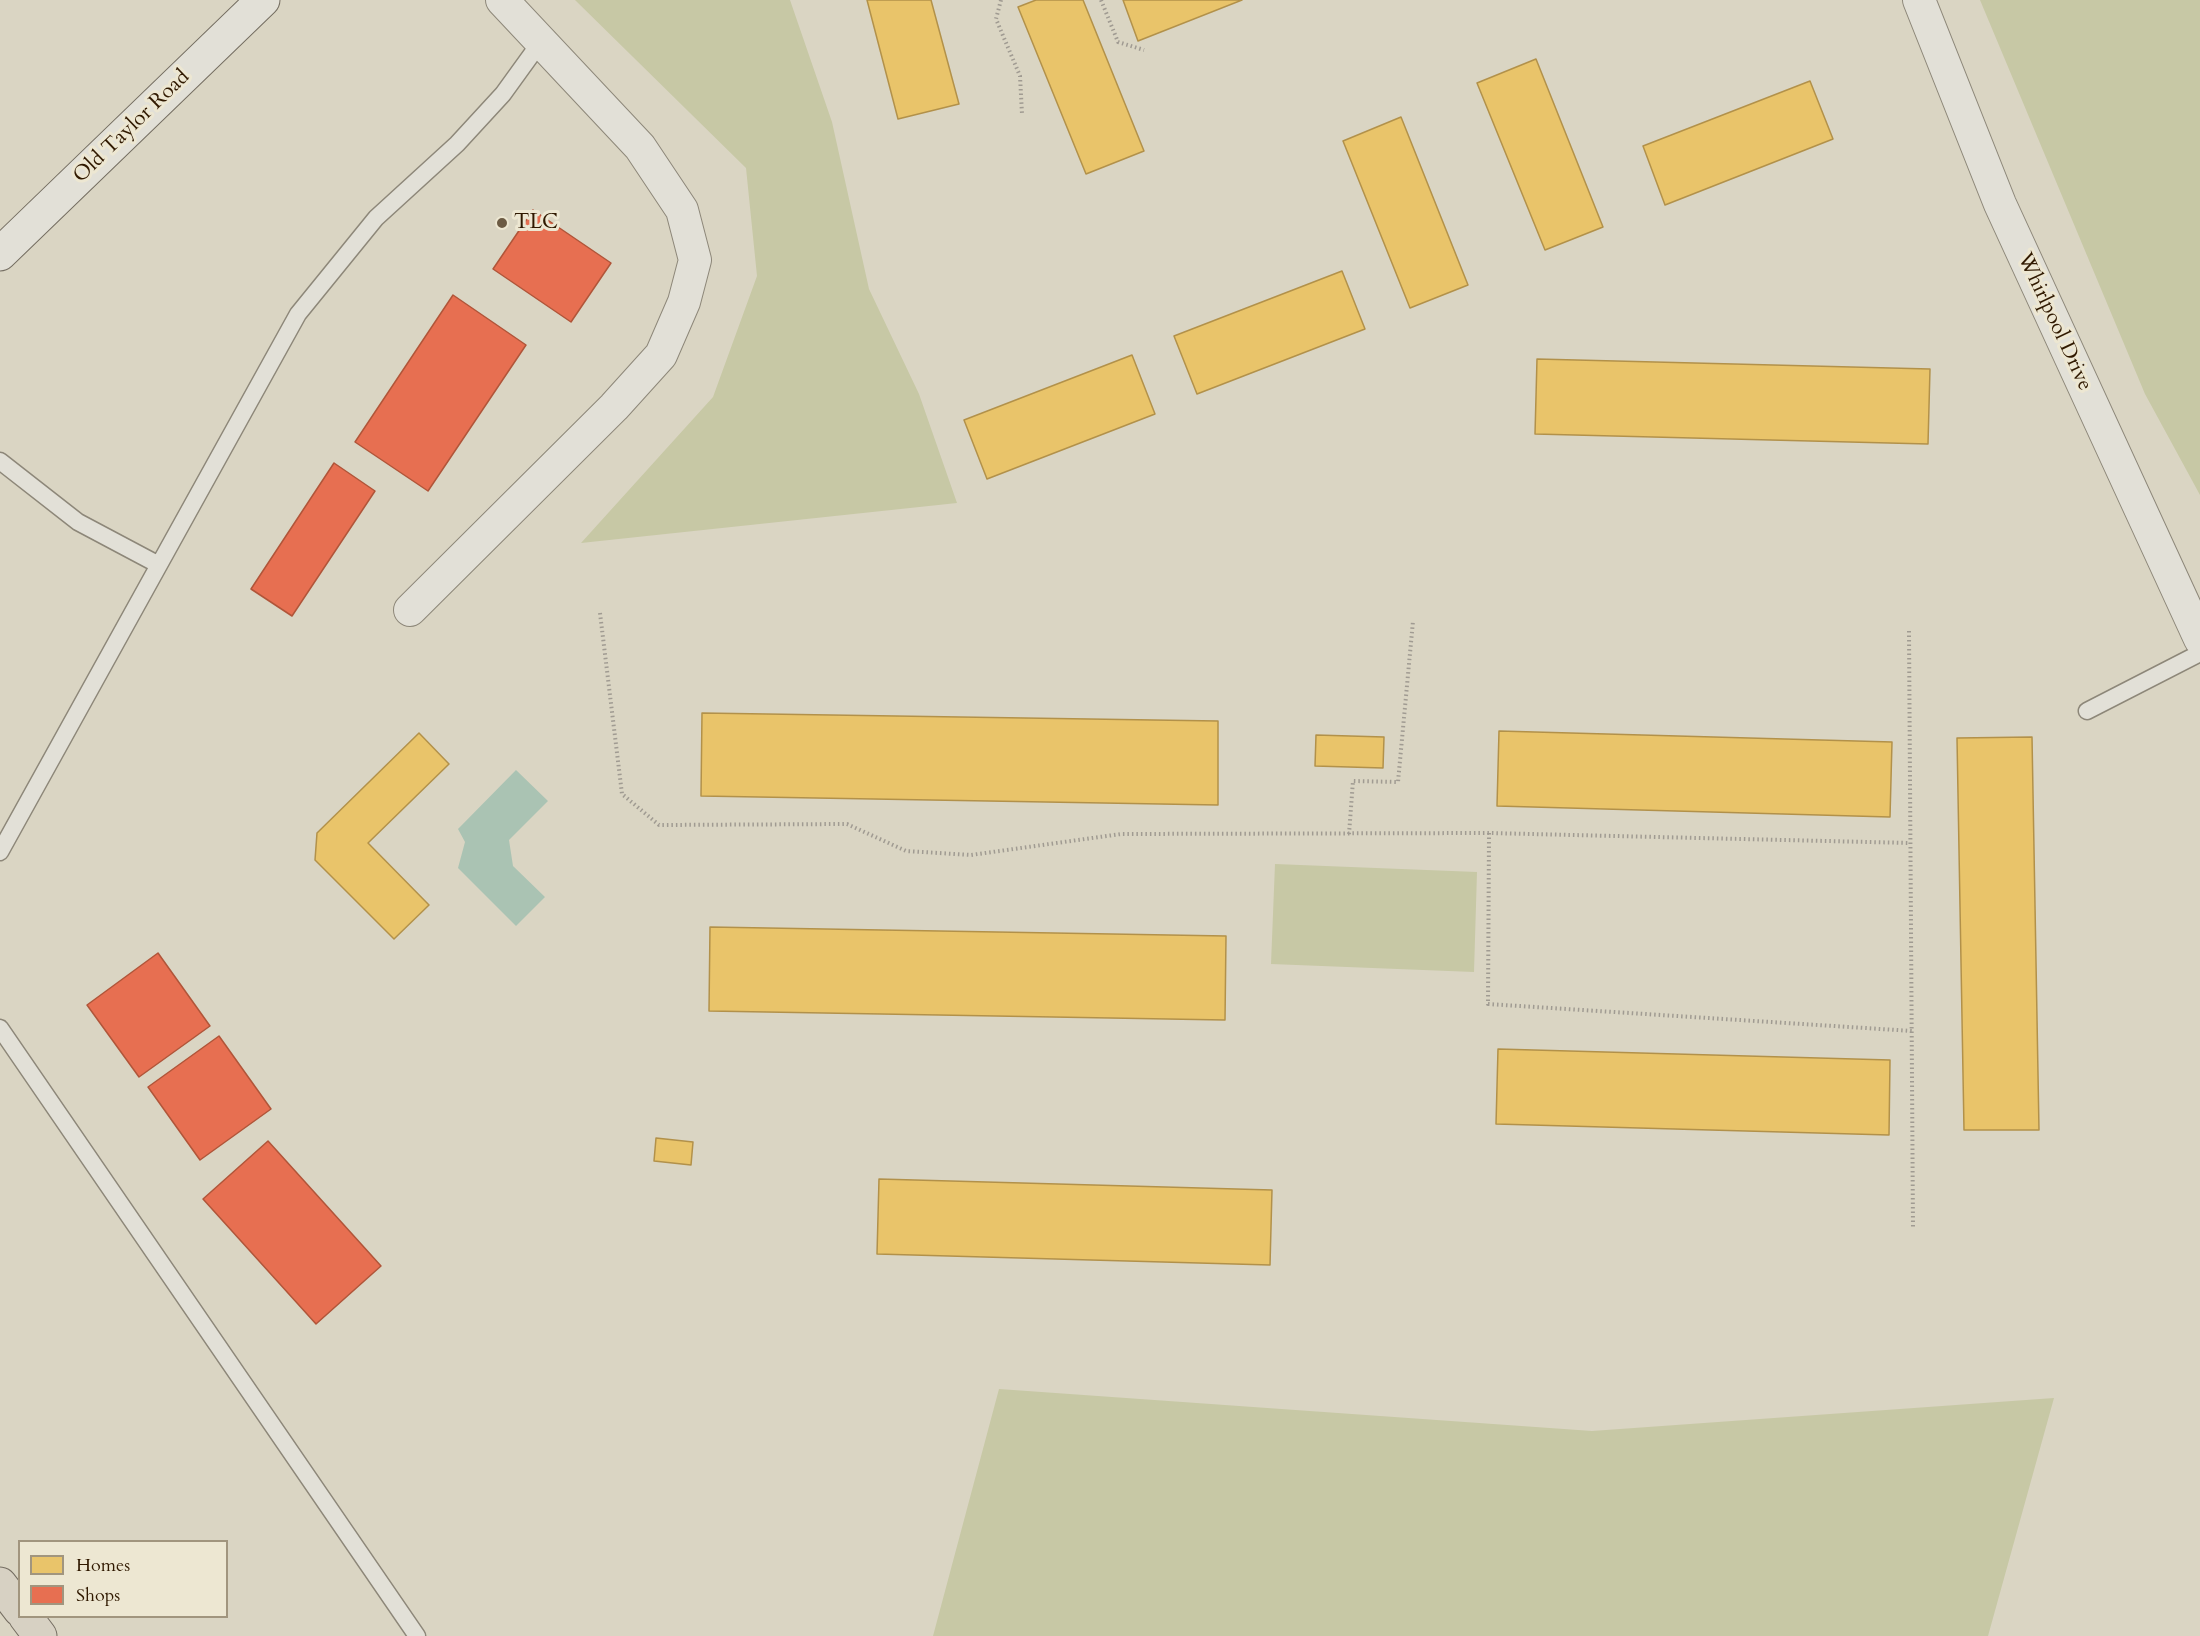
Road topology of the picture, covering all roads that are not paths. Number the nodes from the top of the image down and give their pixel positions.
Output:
1 (263, 0) edge
2 (502, 0) edge
3 (1919, 0) edge
4 (542, 40) junction
5 (0, 254) edge
6 (0, 461) edge
7 (159, 565) junction
8 (410, 610) dead end
9 (2200, 639) edge
10 (2200, 653) edge
11 (2087, 711) dead end
12 (0, 852) edge
13 (0, 1028) edge
14 (0, 1584) edge
15 (18, 1607) edge
16 (26, 1618) edge
17 (40, 1636) edge
18 (417, 1636) edge

1 - 5 street, Old Taylor Road
2 - 4 street
3 - 9 street, Whirlpool Drive
4 - 7 lane
4 - 8 street
6 - 7 lane
7 - 12 lane
10 - 11 lane
13 - 18 lane
14 - 15 highway
16 - 17 highway

